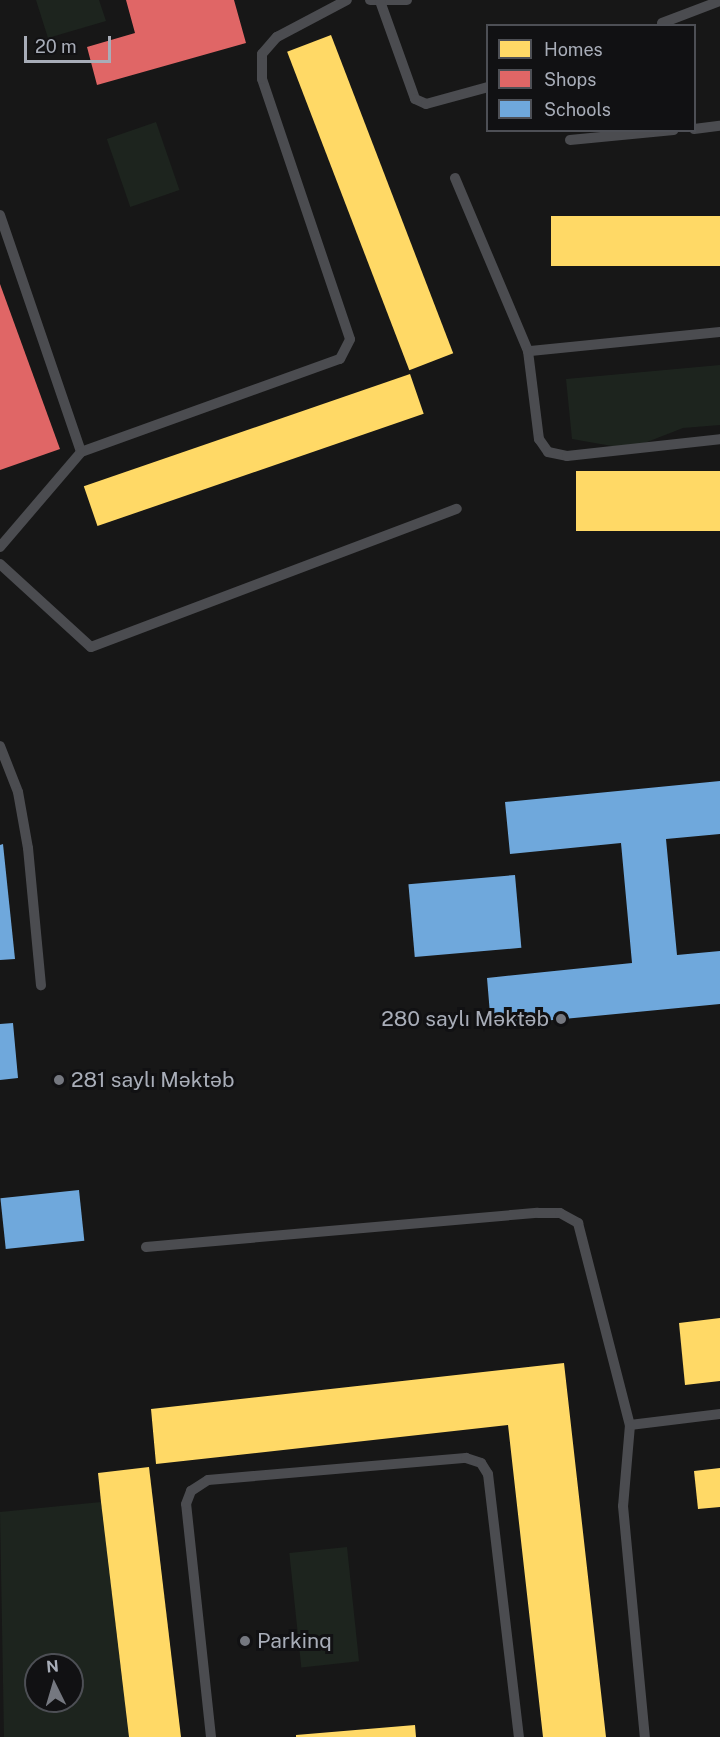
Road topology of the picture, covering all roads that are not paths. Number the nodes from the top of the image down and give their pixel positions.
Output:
1 (347, 0) edge
2 (370, 0) edge
3 (407, 0) edge
4 (380, 1) edge
5 (720, 1) edge
6 (662, 23) dead end
7 (486, 88) edge
8 (720, 126) edge
9 (696, 129) edge
10 (653, 132) edge
11 (570, 140) dead end
12 (455, 178) dead end
13 (0, 215) edge
14 (720, 332) edge
15 (528, 351) junction
16 (720, 439) edge
17 (81, 452) junction
18 (457, 509) dead end
19 (0, 547) edge
20 (0, 564) edge
21 (0, 746) edge
22 (41, 985) dead end
23 (146, 1247) dead end
24 (720, 1414) edge
25 (630, 1425) junction
26 (212, 1737) edge
27 (519, 1737) edge
28 (645, 1737) edge

1 - 17 lane
2 - 4 lane
3 - 4 lane
4 - 7 lane
5 - 6 lane
8 - 9 lane
10 - 11 lane
12 - 15 lane
13 - 17 lane
14 - 15 lane
15 - 16 lane
17 - 19 lane
18 - 20 lane
21 - 22 lane
23 - 25 lane
24 - 25 lane
25 - 28 lane
26 - 27 lane

